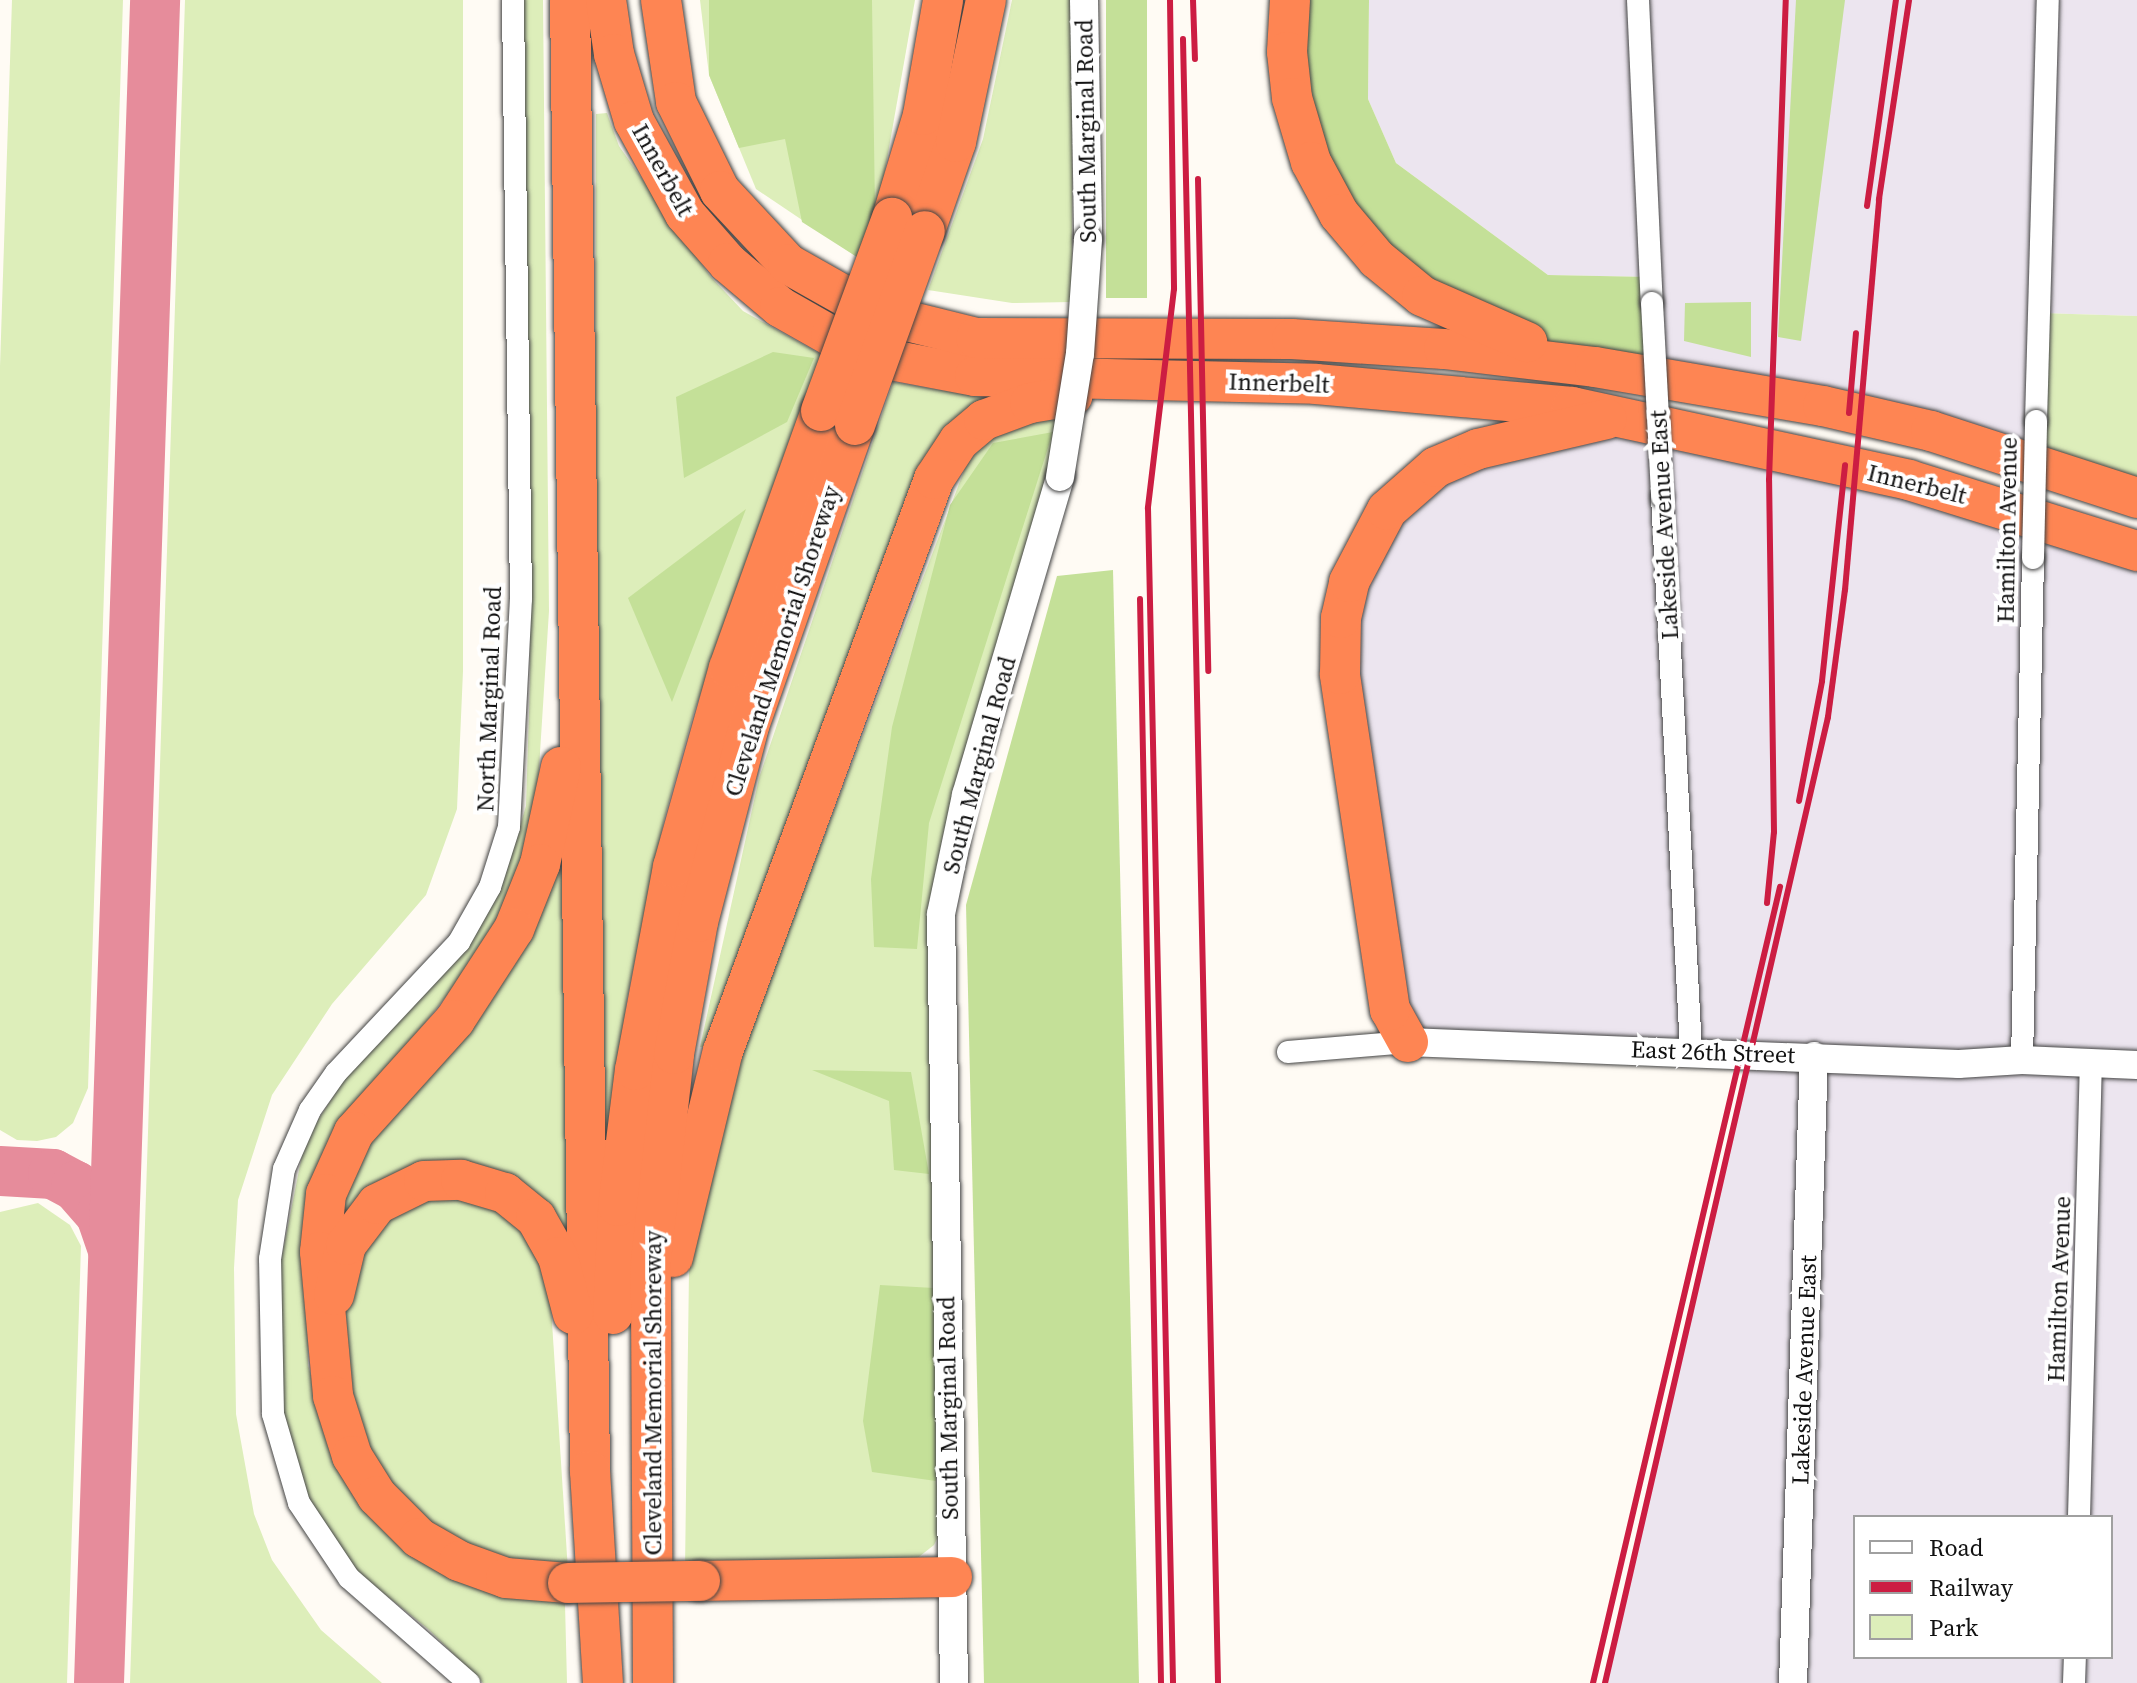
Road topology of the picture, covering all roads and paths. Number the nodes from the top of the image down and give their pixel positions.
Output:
1 (513, 0) edge
2 (570, 0) edge
3 (606, 0) edge
4 (661, 0) edge
5 (943, 0) edge
6 (986, 0) edge
7 (1084, 0) edge
8 (1290, 0) edge
9 (1638, 0) edge
10 (2048, 0) edge
11 (909, 225) junction
12 (1595, 367) junction
13 (1207, 381) junction
14 (1622, 415) junction
15 (838, 418) junction
16 (2137, 498) edge
17 (2137, 551) edge
18 (578, 616) junction
19 (1408, 1042) junction
20 (1691, 1050) junction
21 (1288, 1052) dead end
22 (1814, 1056) junction
23 (2022, 1060) junction
24 (2091, 1062) junction
25 (2137, 1065) edge
26 (330, 1361) junction
27 (589, 1368) junction
28 (650, 1395) junction
29 (2079, 1515) edge
30 (952, 1577) junction
31 (603, 1641) junction
32 (2075, 1659) edge
33 (469, 1683) edge
34 (603, 1683) edge
35 (653, 1683) edge
36 (954, 1683) edge
37 (1793, 1683) edge
38 (2074, 1683) edge

1 - 33 street, North Marginal Road
2 - 18 highway
3 - 13 highway, Innerbelt
4 - 12 highway, Innerbelt
5 - 11 highway
6 - 11 highway
7 - 30 street, South Marginal Road, bridge
8 - 12 highway
9 - 20 street, Lakeside Avenue East, bridge
10 - 23 street, Hamilton Avenue, bridge
11 - 15 highway, bridge
12 - 16 highway, Innerbelt
13 - 14 highway, Innerbelt
13 - 28 highway
14 - 17 highway, Innerbelt
14 - 19 highway
15 - 28 highway, Cleveland Memorial Shoreway
15 - 31 highway
18 - 26 highway
18 - 27 highway
19 - 20 street, East 26th Street
19 - 21 street, East 26th Street
20 - 22 street, East 26th Street
22 - 23 street, East 26th Street
22 - 37 street, Lakeside Avenue East
23 - 24 street, East 26th Street
24 - 25 street, East 26th Street
24 - 29 street, Hamilton Avenue
26 - 27 highway
26 - 30 highway, bridge
27 - 31 highway
28 - 35 highway, Cleveland Memorial Shoreway
30 - 36 street, South Marginal Road
31 - 34 highway
32 - 38 street

